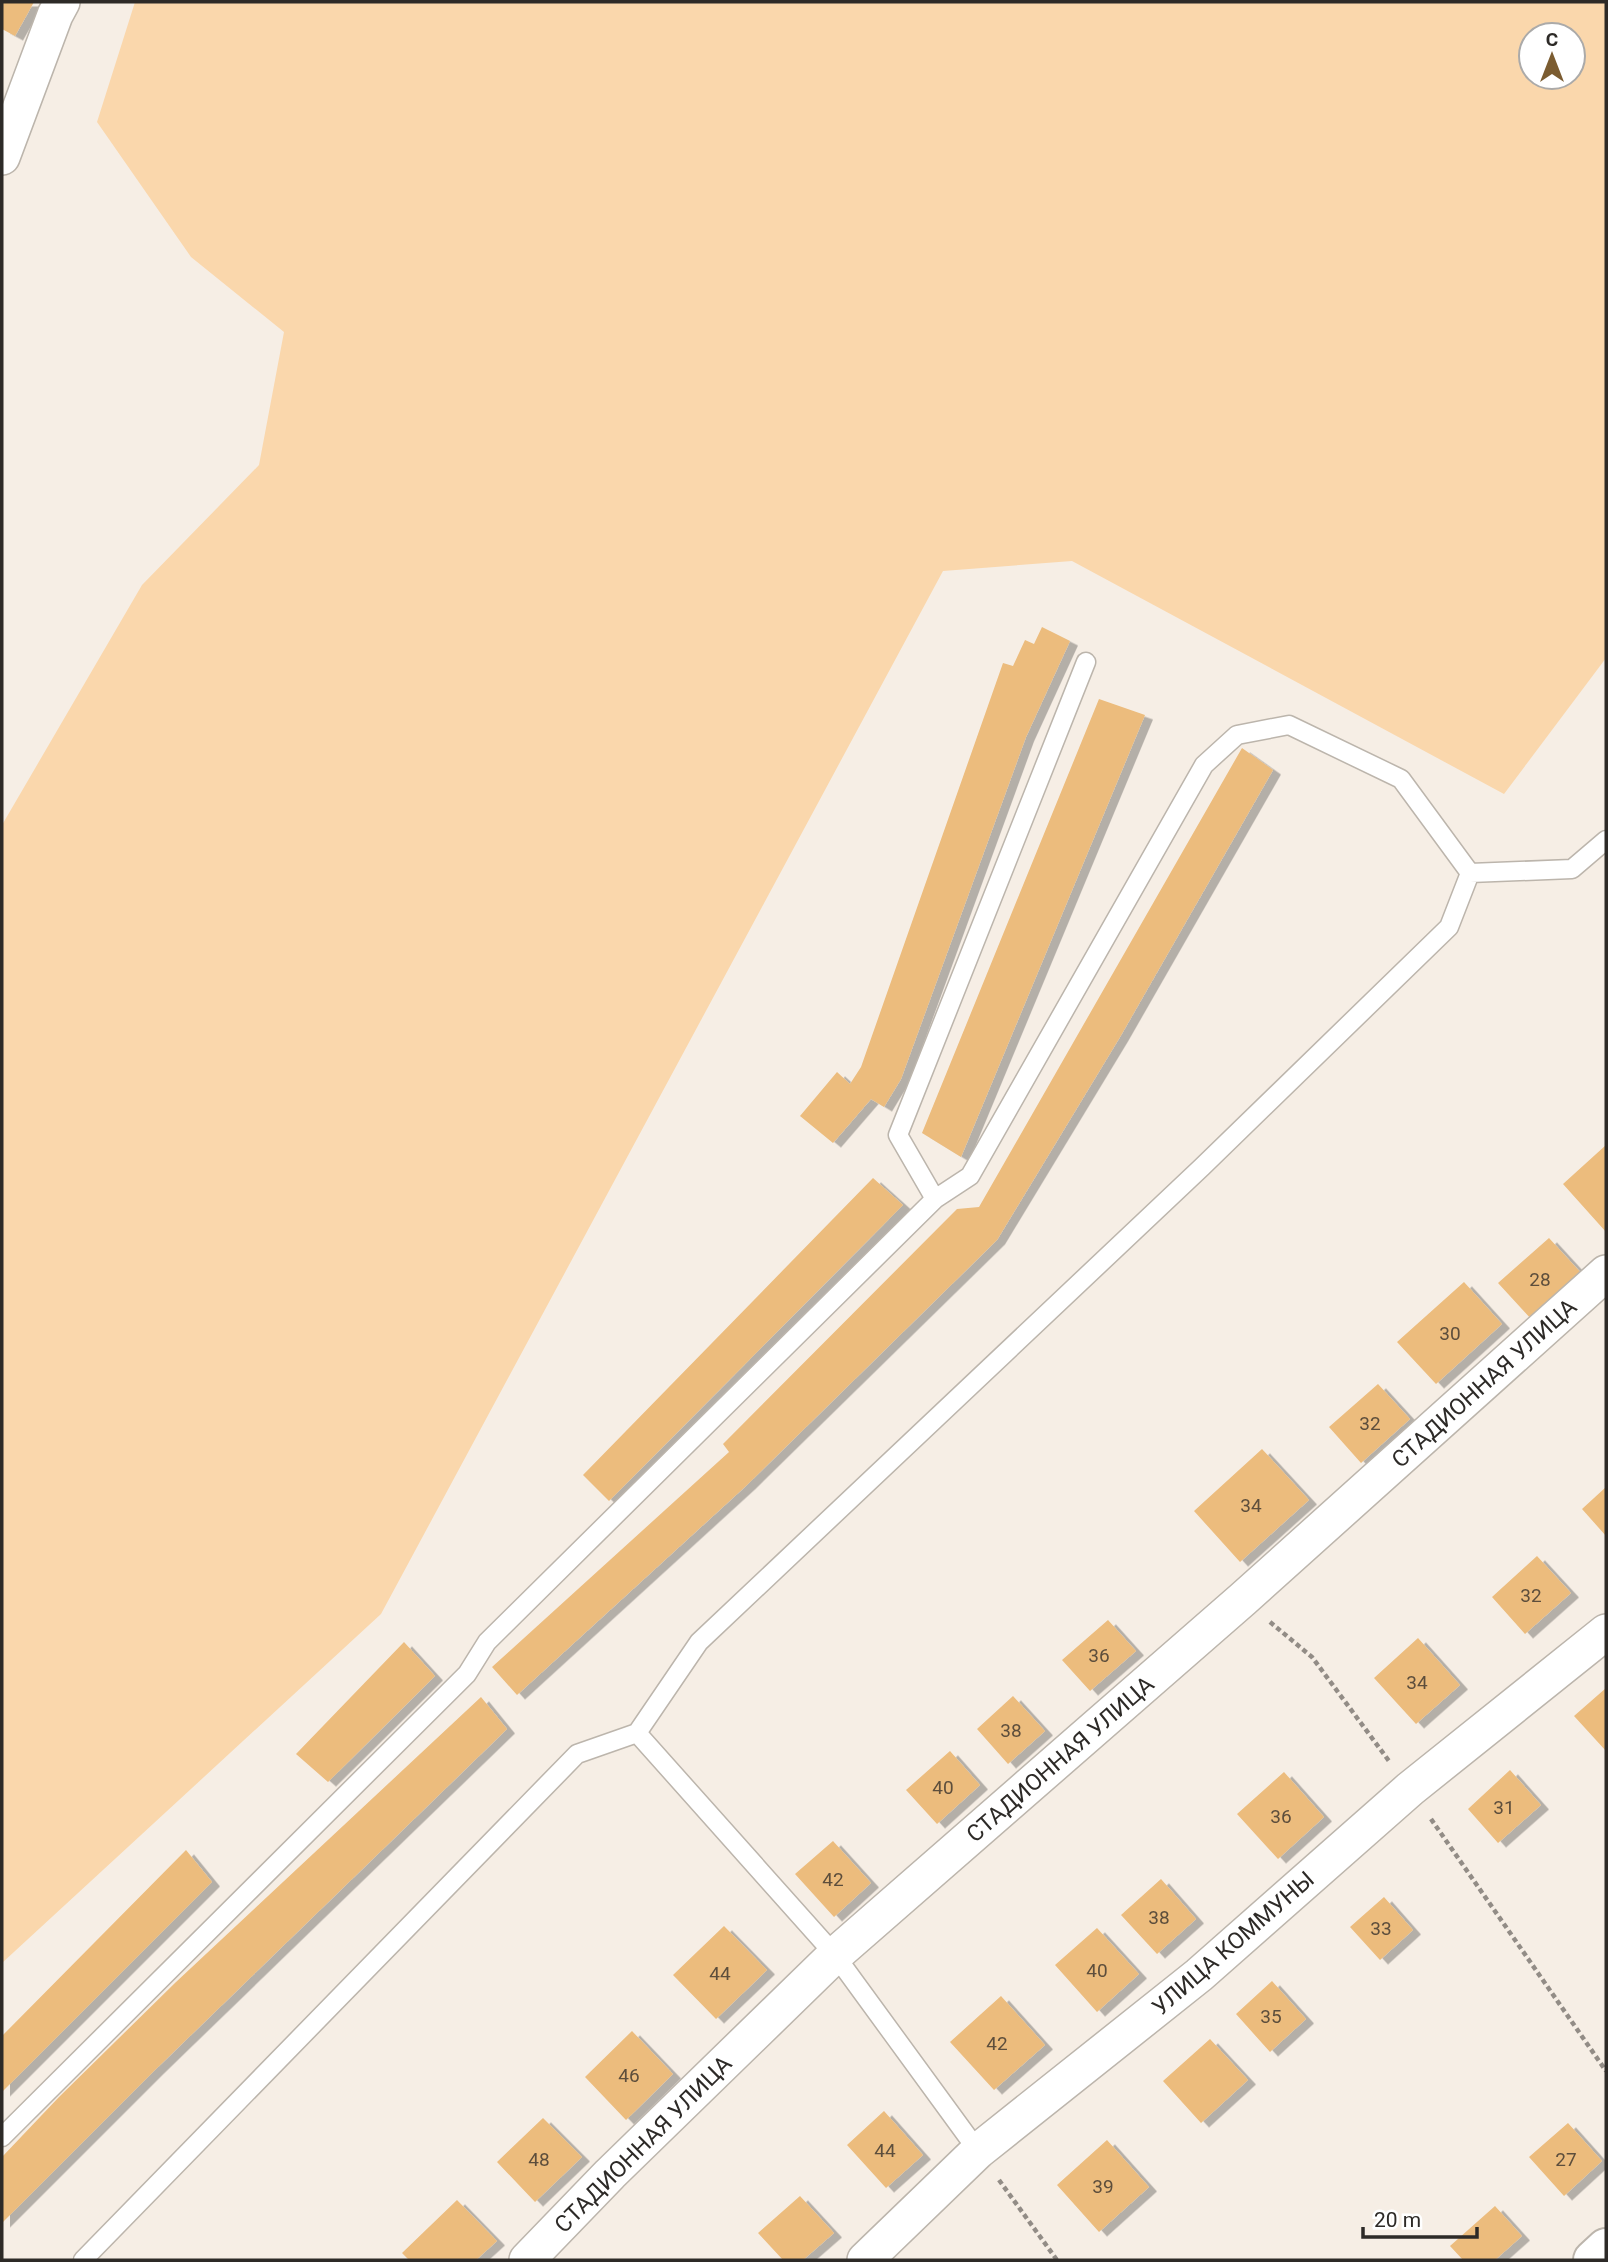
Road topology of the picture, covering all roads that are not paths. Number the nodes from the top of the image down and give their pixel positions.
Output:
1 (62, 2) edge
2 (2, 157) edge
3 (1086, 662) dead end
4 (1606, 841) edge
5 (1470, 873) junction
6 (935, 1199) junction
7 (1606, 1273) edge
8 (1606, 1632) edge
9 (636, 1733) junction
10 (835, 1955) junction
11 (2, 2137) edge
12 (978, 2151) junction
13 (1606, 2248) edge
14 (82, 2260) edge
15 (527, 2260) edge
16 (865, 2260) edge
17 (1592, 2260) edge

1 - 2 street
3 - 6 lane
4 - 5 lane
5 - 6 lane
5 - 9 lane
6 - 11 lane
7 - 10 street, СТАДИОННАЯ УЛИЦА
8 - 12 street, УЛИЦА КОММУНЫ
9 - 10 lane
9 - 14 lane
10 - 12 lane
10 - 15 street, СТАДИОННАЯ УЛИЦА
12 - 16 street, УЛИЦА КОММУНЫ
13 - 17 main road

